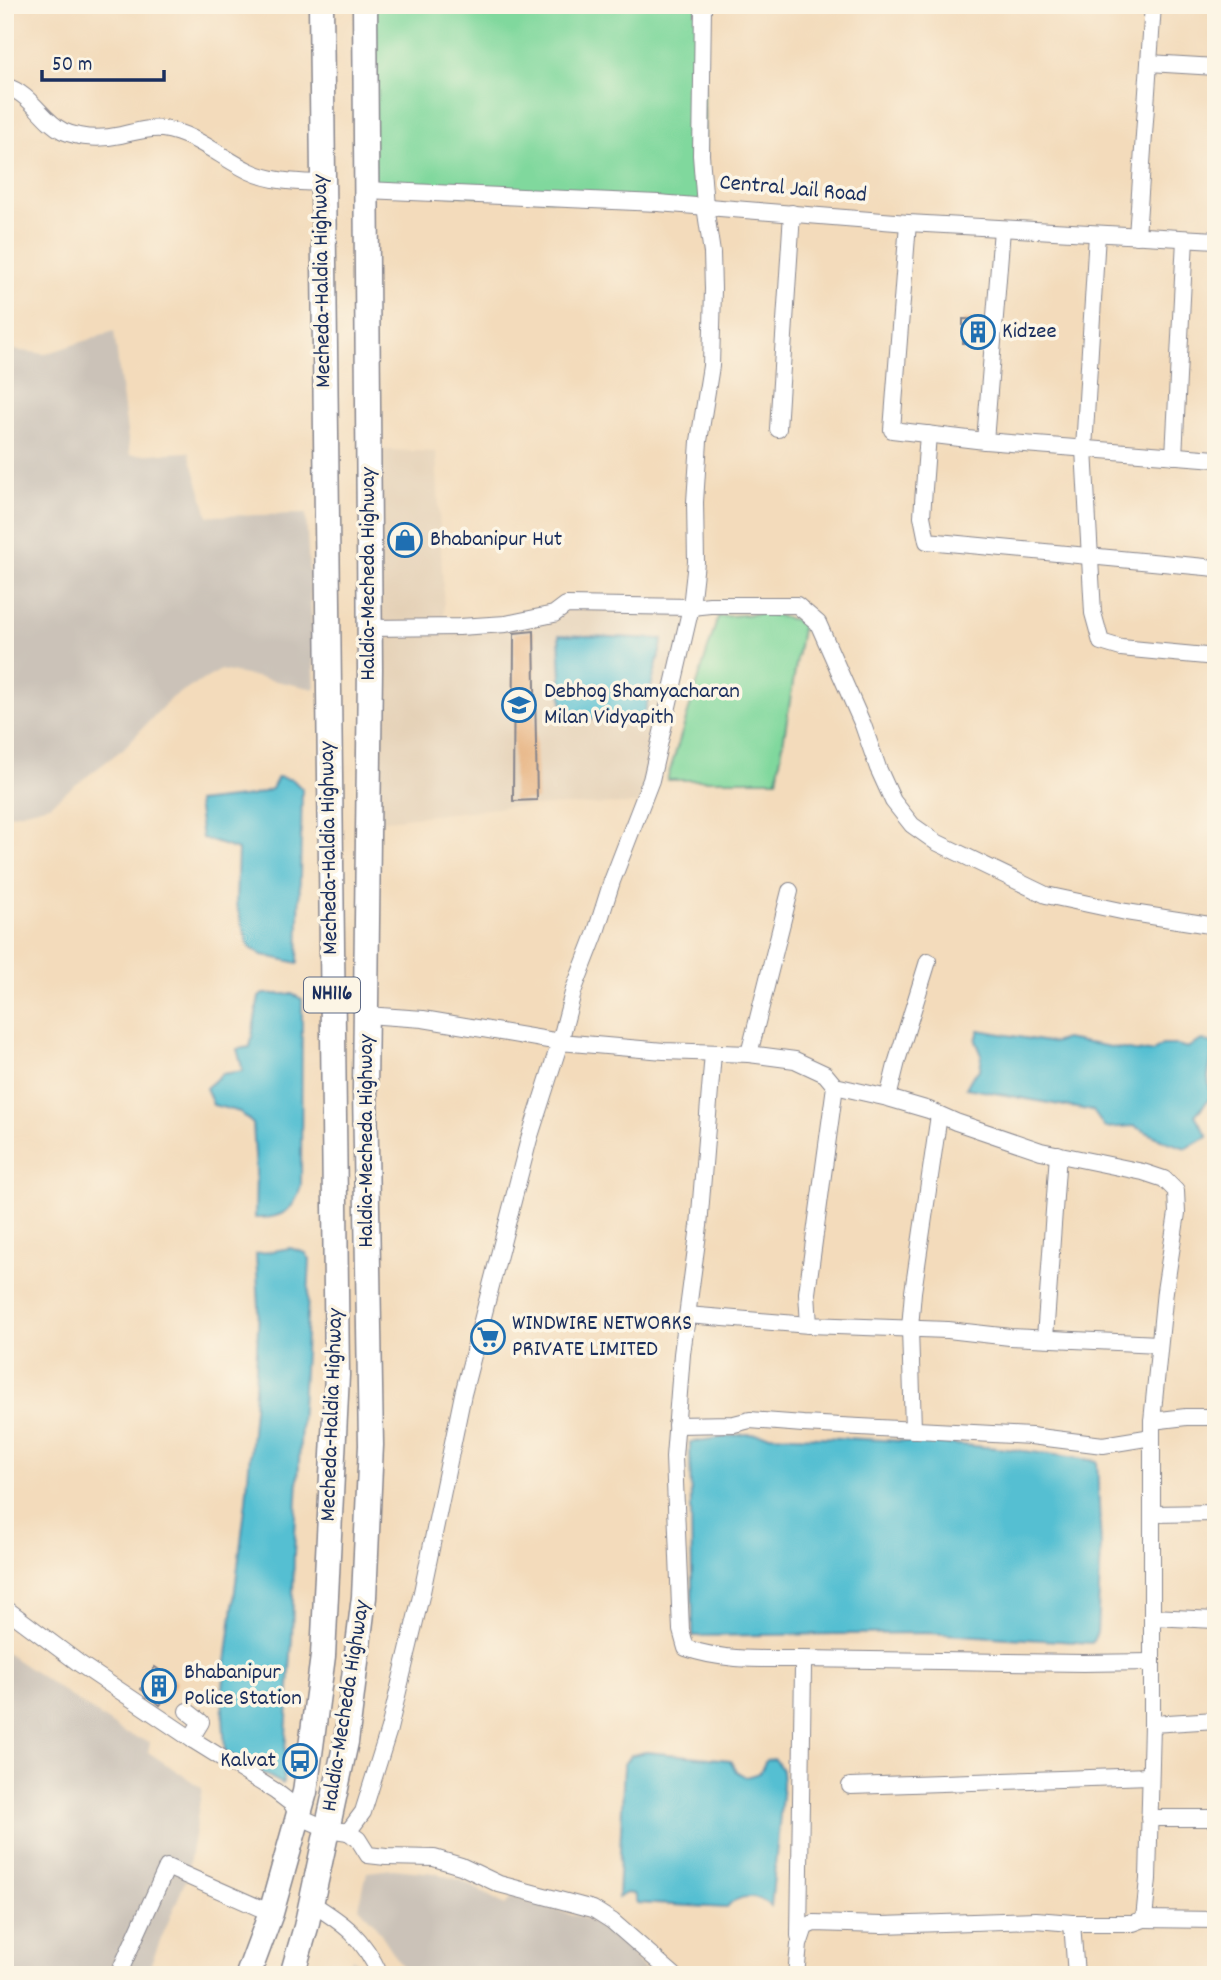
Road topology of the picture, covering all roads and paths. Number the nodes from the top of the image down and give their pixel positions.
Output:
1 (321, 5) edge
2 (365, 5) edge
3 (703, 5) edge
4 (1153, 5) edge
5 (1149, 63) junction
6 (1216, 67) edge
7 (5, 86) edge
8 (322, 183) junction
9 (366, 190) junction
10 (705, 206) junction
11 (792, 213) junction
12 (908, 223) junction
13 (1002, 229) junction
14 (1097, 234) junction
15 (1137, 236) junction
16 (1185, 239) junction
17 (1216, 240) edge
18 (778, 429) dead end
19 (928, 434) junction
20 (985, 441) junction
21 (1084, 449) junction
22 (1174, 456) junction
23 (1216, 459) edge
24 (1090, 555) junction
25 (1216, 568) edge
26 (691, 607) junction
27 (369, 628) junction
28 (1216, 657) edge
29 (790, 891) dead end
30 (1216, 926) edge
31 (928, 961) dead end
32 (366, 1015) junction
33 (560, 1042) junction
34 (713, 1053) junction
35 (749, 1054) junction
36 (835, 1086) junction
37 (888, 1098) junction
38 (939, 1115) junction
39 (1058, 1154) junction
40 (687, 1315) junction
41 (808, 1325) junction
42 (910, 1328) junction
43 (1045, 1338) junction
44 (1159, 1344) junction
45 (1216, 1418) edge
46 (676, 1425) junction
47 (1152, 1429) junction
48 (913, 1430) junction
49 (1216, 1513) edge
50 (1153, 1514) junction
51 (5, 1608) edge
52 (1152, 1617) junction
53 (1216, 1620) edge
54 (801, 1659) junction
55 (1151, 1662) junction
56 (187, 1710) dead end
57 (1216, 1720) edge
58 (1152, 1724) junction
59 (194, 1740) junction
60 (1150, 1776) junction
61 (850, 1786) dead end
62 (298, 1816) junction
63 (1149, 1818) junction
64 (1216, 1818) edge
65 (338, 1830) junction
66 (311, 1903) junction
67 (271, 1913) junction
68 (1144, 1919) junction
69 (1216, 1920) edge
70 (1072, 1923) junction
71 (799, 1945) junction
72 (118, 1975) edge
73 (248, 1975) edge
74 (292, 1975) edge
75 (380, 1975) edge
76 (674, 1975) edge
77 (796, 1975) edge
78 (1076, 1975) edge

1 - 8 highway, Mecheda-Haldia Highway / NH116
2 - 9 highway, Haldia-Mecheda Highway / NH116
3 - 10 street
4 - 5 street
5 - 6 street
5 - 15 street
7 - 8 street
8 - 62 highway, Mecheda-Haldia Highway / NH116
9 - 10 street, Central Jail Road
9 - 27 highway, Haldia-Mecheda Highway / NH116
10 - 11 street, Central Jail Road
10 - 26 street
11 - 12 street, Central Jail Road
11 - 18 street
12 - 13 street, Central Jail Road
12 - 19 street
13 - 14 street, Central Jail Road
13 - 20 street
14 - 15 street, Central Jail Road
14 - 21 street
15 - 16 street, Central Jail Road
16 - 17 street, Central Jail Road
16 - 22 street
19 - 20 street
19 - 24 street
20 - 21 street
21 - 22 street
21 - 24 street
22 - 23 street
24 - 25 street
24 - 28 street
26 - 27 street
26 - 30 street
26 - 33 street
27 - 32 highway, Haldia-Mecheda Highway / NH116
29 - 35 street
31 - 37 street
32 - 33 street
32 - 65 highway, Haldia-Mecheda Highway / NH116
33 - 34 street
33 - 65 street
34 - 35 street
34 - 40 street
35 - 36 street
36 - 37 street
36 - 41 street
37 - 38 street
38 - 39 street
38 - 42 street
39 - 43 street
39 - 44 street
40 - 41 street
40 - 46 street
41 - 42 street
42 - 43 street
42 - 48 street
43 - 44 street
44 - 47 street
45 - 47 street
46 - 48 street
46 - 54 street
47 - 48 street
47 - 50 street
49 - 50 street
50 - 52 street
51 - 59 street
52 - 53 street
52 - 55 street
54 - 55 street
54 - 71 street
55 - 58 street
56 - 59 street
57 - 58 street
58 - 60 street
59 - 62 street
60 - 61 street
60 - 63 street
62 - 65 street
62 - 67 highway, Mecheda-Haldia Highway / NH116
63 - 64 street
63 - 68 street
65 - 66 highway, Haldia-Mecheda Highway / NH116
65 - 76 street
66 - 74 highway, Haldia-Mecheda Highway / NH116
66 - 75 street
67 - 72 street
67 - 73 highway, Mecheda-Haldia Highway / NH116
68 - 69 street
68 - 70 street
70 - 71 street
70 - 78 street
71 - 77 street

